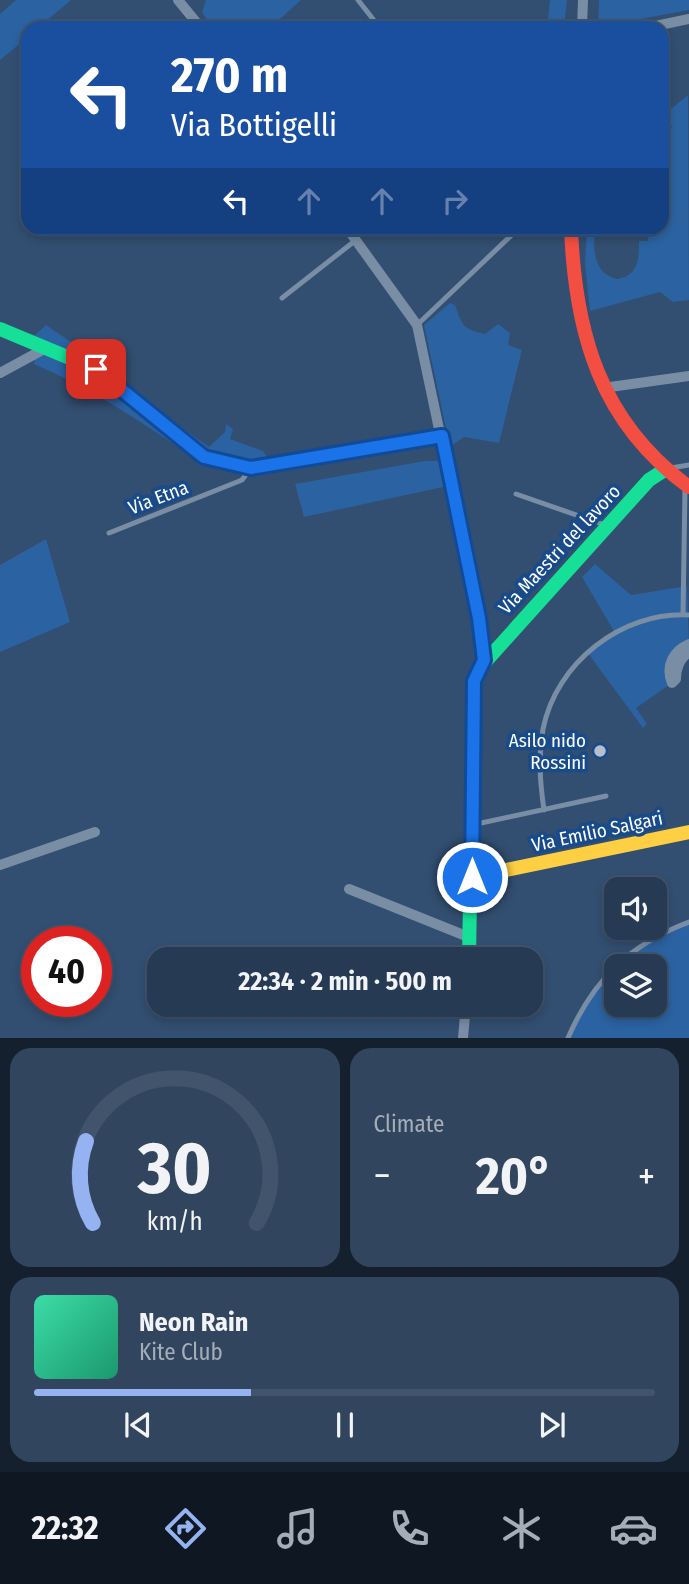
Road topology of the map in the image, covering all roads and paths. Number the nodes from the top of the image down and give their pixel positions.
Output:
1 (178, 0) edge
2 (358, 0) edge
3 (583, 0) edge
4 (689, 19) edge
5 (195, 21) edge
6 (374, 21) edge
7 (582, 21) edge
8 (669, 23) edge
9 (352, 235) edge
10 (512, 235) edge
11 (571, 235) edge
12 (356, 240) junction
13 (282, 298) dead end
14 (417, 325) junction
15 (0, 329) edge
16 (46, 348) junction
17 (0, 373) edge
18 (689, 376) edge
19 (603, 388) junction
20 (442, 436) junction
21 (689, 465) edge
22 (251, 468) junction
23 (666, 469) junction
24 (687, 486) edge
25 (516, 494) dead end
26 (607, 526) junction
27 (109, 533) dead end
28 (686, 615) edge
29 (689, 644) edge
30 (689, 652) edge
31 (484, 660) junction
32 (606, 796) dead end
33 (544, 810) junction
34 (472, 825) junction
35 (95, 832) dead end
36 (689, 832) edge
37 (0, 865) edge
38 (472, 877) junction
39 (349, 889) dead end
40 (689, 922) edge
41 (471, 938) junction
42 (470, 947) edge
43 (465, 1017) edge
44 (463, 1038) edge
45 (568, 1038) edge

1 - 5 street
2 - 6 lane
3 - 7 street
4 - 8 street
9 - 12 street
10 - 14 lane
11 - 19 street
12 - 13 lane
12 - 14 street
14 - 20 street
15 - 16 street
16 - 17 street
16 - 22 street
18 - 19 street
19 - 23 street
20 - 22 street
20 - 31 street
21 - 23 lane
22 - 27 lane, Via Etna
23 - 24 street
23 - 26 street, Via Maestri del lavoro
24 - 28 lane
25 - 26 lane, Via Maestri del lavoro
26 - 31 street, Via Maestri del lavoro
28 - 33 lane
29 - 30 street
31 - 34 street
32 - 33 lane
33 - 34 lane
34 - 38 street
35 - 37 street
36 - 38 street, Via Emilio Salgari
38 - 41 street
39 - 41 street
40 - 45 lane
41 - 42 street
43 - 44 street

